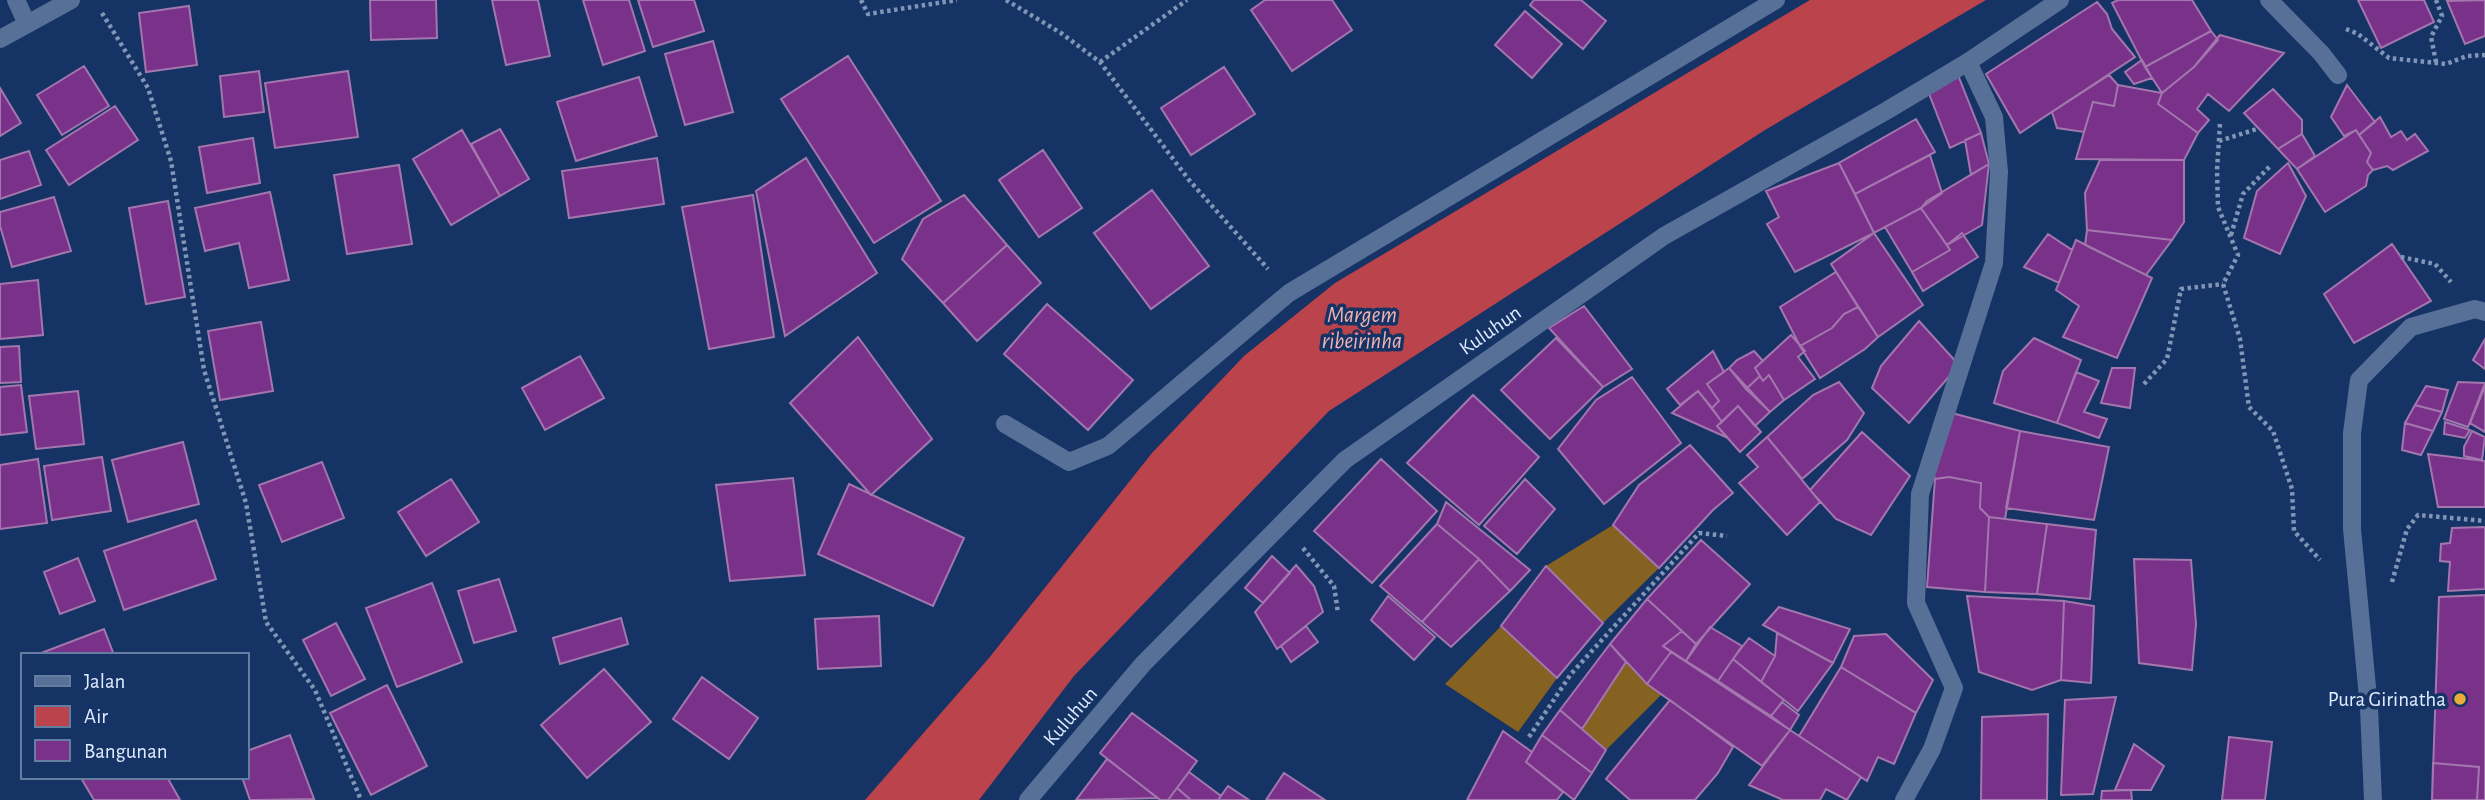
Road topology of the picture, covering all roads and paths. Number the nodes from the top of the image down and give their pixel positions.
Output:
1 (16, 0) edge
2 (71, 0) edge
3 (860, 0) edge
4 (957, 0) edge
5 (1006, 0) edge
6 (1187, 0) edge
7 (1776, 0) edge
8 (2060, 0) edge
9 (2269, 0) edge
10 (2436, 0) edge
11 (101, 11) dead end
12 (27, 24) junction
13 (2303, 36) junction
14 (0, 39) edge
15 (2485, 55) edge
16 (1100, 62) junction
17 (1968, 62) junction
18 (2436, 62) junction
19 (2338, 75) dead end
20 (2220, 124) dead end
21 (2257, 129) dead end
22 (2220, 141) junction
23 (2271, 165) dead end
24 (2230, 236) junction
25 (2401, 257) dead end
26 (2223, 284) junction
27 (1290, 293) junction
28 (2480, 310) edge
29 (2144, 384) dead end
30 (1005, 424) dead end
31 (2485, 522) edge
32 (1281, 525) junction
33 (1727, 536) dead end
34 (2325, 569) dead end
35 (2360, 611) junction
36 (1338, 613) dead end
37 (1529, 737) dead end
38 (361, 800) edge
39 (1028, 800) edge
40 (1904, 800) edge
41 (2373, 800) edge

1 - 12 street
2 - 12 street
3 - 4 path
5 - 16 path
6 - 16 path
7 - 27 street
8 - 17 street, Kuluhun
9 - 13 street
10 - 18 path
11 - 38 path
12 - 14 street
13 - 18 path
13 - 19 street
15 - 18 path
16 - 27 path
17 - 32 street, Kuluhun
17 - 40 street
20 - 22 path
21 - 22 path
22 - 24 path
23 - 24 path
24 - 26 path
25 - 28 path
26 - 29 path
26 - 34 path
27 - 30 street
28 - 35 street
31 - 35 path
32 - 36 path
32 - 39 street, Kuluhun
33 - 37 path
35 - 41 street

